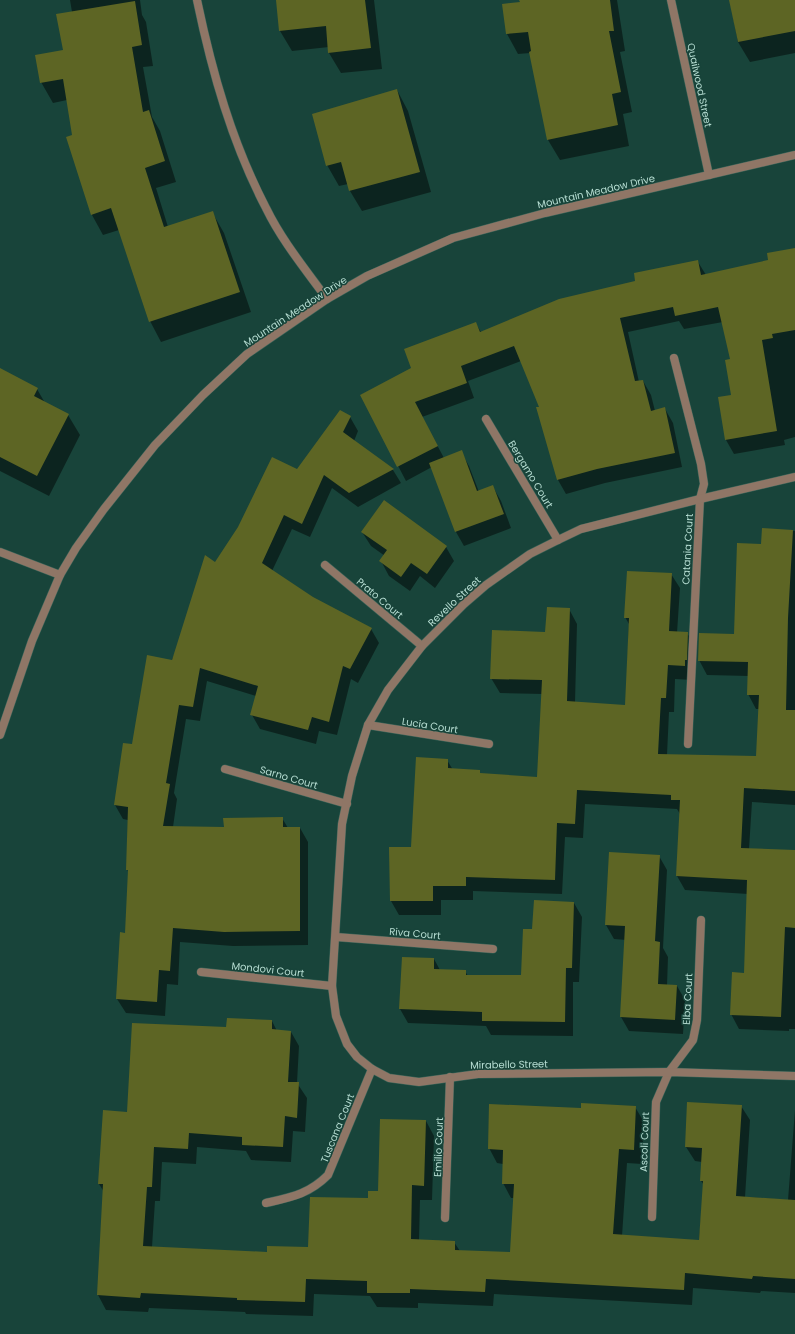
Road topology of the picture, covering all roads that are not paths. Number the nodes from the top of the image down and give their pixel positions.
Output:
1 (197, 0) edge
2 (671, 0) edge
3 (795, 155) edge
4 (710, 175) junction
5 (327, 299) junction
6 (674, 358) dead end
7 (486, 419) dead end
8 (795, 477) edge
9 (700, 499) junction
10 (558, 540) junction
11 (0, 552) edge
12 (325, 565) dead end
13 (60, 575) junction
14 (422, 646) junction
15 (368, 725) junction
16 (0, 736) edge
17 (488, 744) dead end
18 (688, 744) dead end
19 (225, 769) dead end
20 (347, 804) junction
21 (701, 920) dead end
22 (336, 937) junction
23 (493, 949) dead end
24 (201, 972) dead end
25 (332, 986) junction
26 (372, 1069) junction
27 (669, 1072) junction
28 (795, 1076) edge
29 (450, 1077) junction
30 (266, 1203) dead end
31 (652, 1217) dead end
32 (445, 1218) dead end

1 - 5 street
2 - 4 street, Quailwood Street
3 - 4 street, Mountain Meadow Drive
4 - 5 street, Mountain Meadow Drive
5 - 13 street, Mountain Meadow Drive
6 - 9 street, Catania Court
7 - 10 street, Bergamo Court
8 - 9 street, Revello Street
9 - 10 street, Revello Street
9 - 18 street, Catania Court
10 - 14 street, Revello Street
11 - 13 street
12 - 14 street, Prato Court
13 - 16 street, Mountain Meadow Drive
14 - 15 street, Revello Street
15 - 17 street, Lucia Court
15 - 20 street, Revello Street
19 - 20 street, Sarno Court
20 - 22 street, Revello Street
21 - 27 street, Elba Court
22 - 23 street, Riva Court
22 - 25 street, Mirabello Street
24 - 25 street, Mondovi Court
25 - 26 street, Mirabello Street
26 - 29 street, Mirabello Street
26 - 30 street, Tuscana Court
27 - 28 street, Mirabello Street
27 - 29 street, Mirabello Street
27 - 31 street, Ascoli Court
29 - 32 street, Emilio Court

